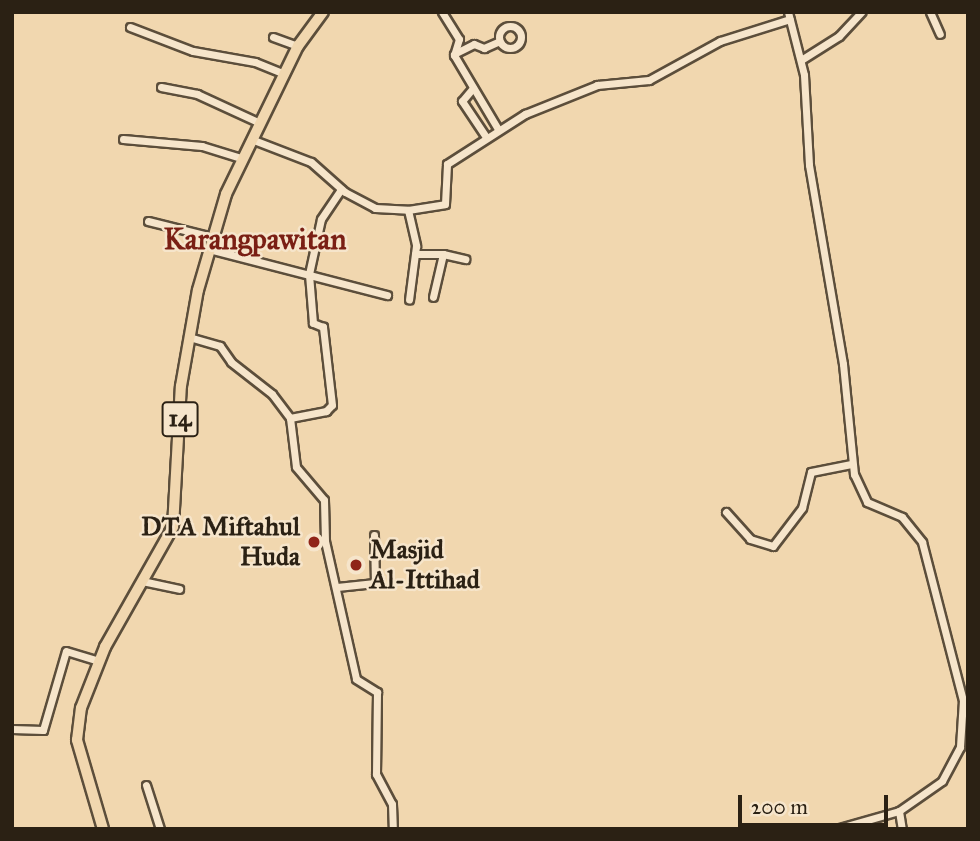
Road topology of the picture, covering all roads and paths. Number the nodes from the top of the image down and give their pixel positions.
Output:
1 (323, 12) edge
2 (442, 12) edge
3 (861, 12) edge
4 (930, 12) edge
5 (789, 16) edge
6 (130, 27) dead end
7 (940, 34) dead end
8 (274, 37) dead end
9 (500, 41) dead end
10 (298, 46) junction
11 (454, 54) junction
12 (801, 60) junction
13 (285, 74) junction
14 (161, 87) dead end
15 (473, 88) junction
16 (260, 123) junction
17 (498, 129) junction
18 (486, 136) junction
19 (123, 139) dead end
20 (250, 139) junction
21 (241, 158) junction
22 (341, 189) junction
23 (408, 210) junction
24 (148, 221) dead end
25 (212, 237) junction
26 (208, 248) junction
27 (415, 254) junction
28 (443, 254) junction
29 (465, 259) dead end
30 (309, 274) junction
31 (387, 295) dead end
32 (433, 297) dead end
33 (409, 300) dead end
34 (189, 337) junction
35 (290, 418) junction
36 (851, 464) junction
37 (726, 512) dead end
38 (374, 535) dead end
39 (142, 581) junction
40 (337, 587) junction
41 (178, 589) dead end
42 (99, 661) junction
43 (12, 729) edge
44 (964, 749) edge
45 (146, 785) dead end
46 (900, 811) junction
47 (103, 829) edge
48 (160, 829) edge
49 (393, 829) edge
50 (836, 829) edge
51 (902, 829) edge

1 - 10 highway, 14
2 - 11 street
3 - 12 street
4 - 7 street
5 - 12 street
5 - 17 street
6 - 13 street
8 - 10 street
9 - 11 street
10 - 13 highway, 14
11 - 15 street
12 - 36 street
13 - 16 highway, 14
14 - 16 street
15 - 17 street
15 - 18 street
16 - 20 highway, 14
17 - 18 street
18 - 23 street
19 - 21 street
20 - 21 highway, 14
20 - 22 street
21 - 25 highway, 14
22 - 23 street
22 - 30 street
23 - 27 street
24 - 25 street
25 - 26 highway, 14
26 - 30 street
26 - 34 highway, 14
27 - 28 street
27 - 33 street
28 - 29 street
28 - 32 street
30 - 31 street
30 - 35 street
34 - 35 street
34 - 39 highway, 14
35 - 40 street
36 - 37 street
36 - 44 street
38 - 40 street
39 - 41 street
39 - 42 highway, 14
40 - 49 street
42 - 43 street
42 - 47 highway, 14
44 - 46 street
45 - 48 street
46 - 50 street
46 - 51 street

